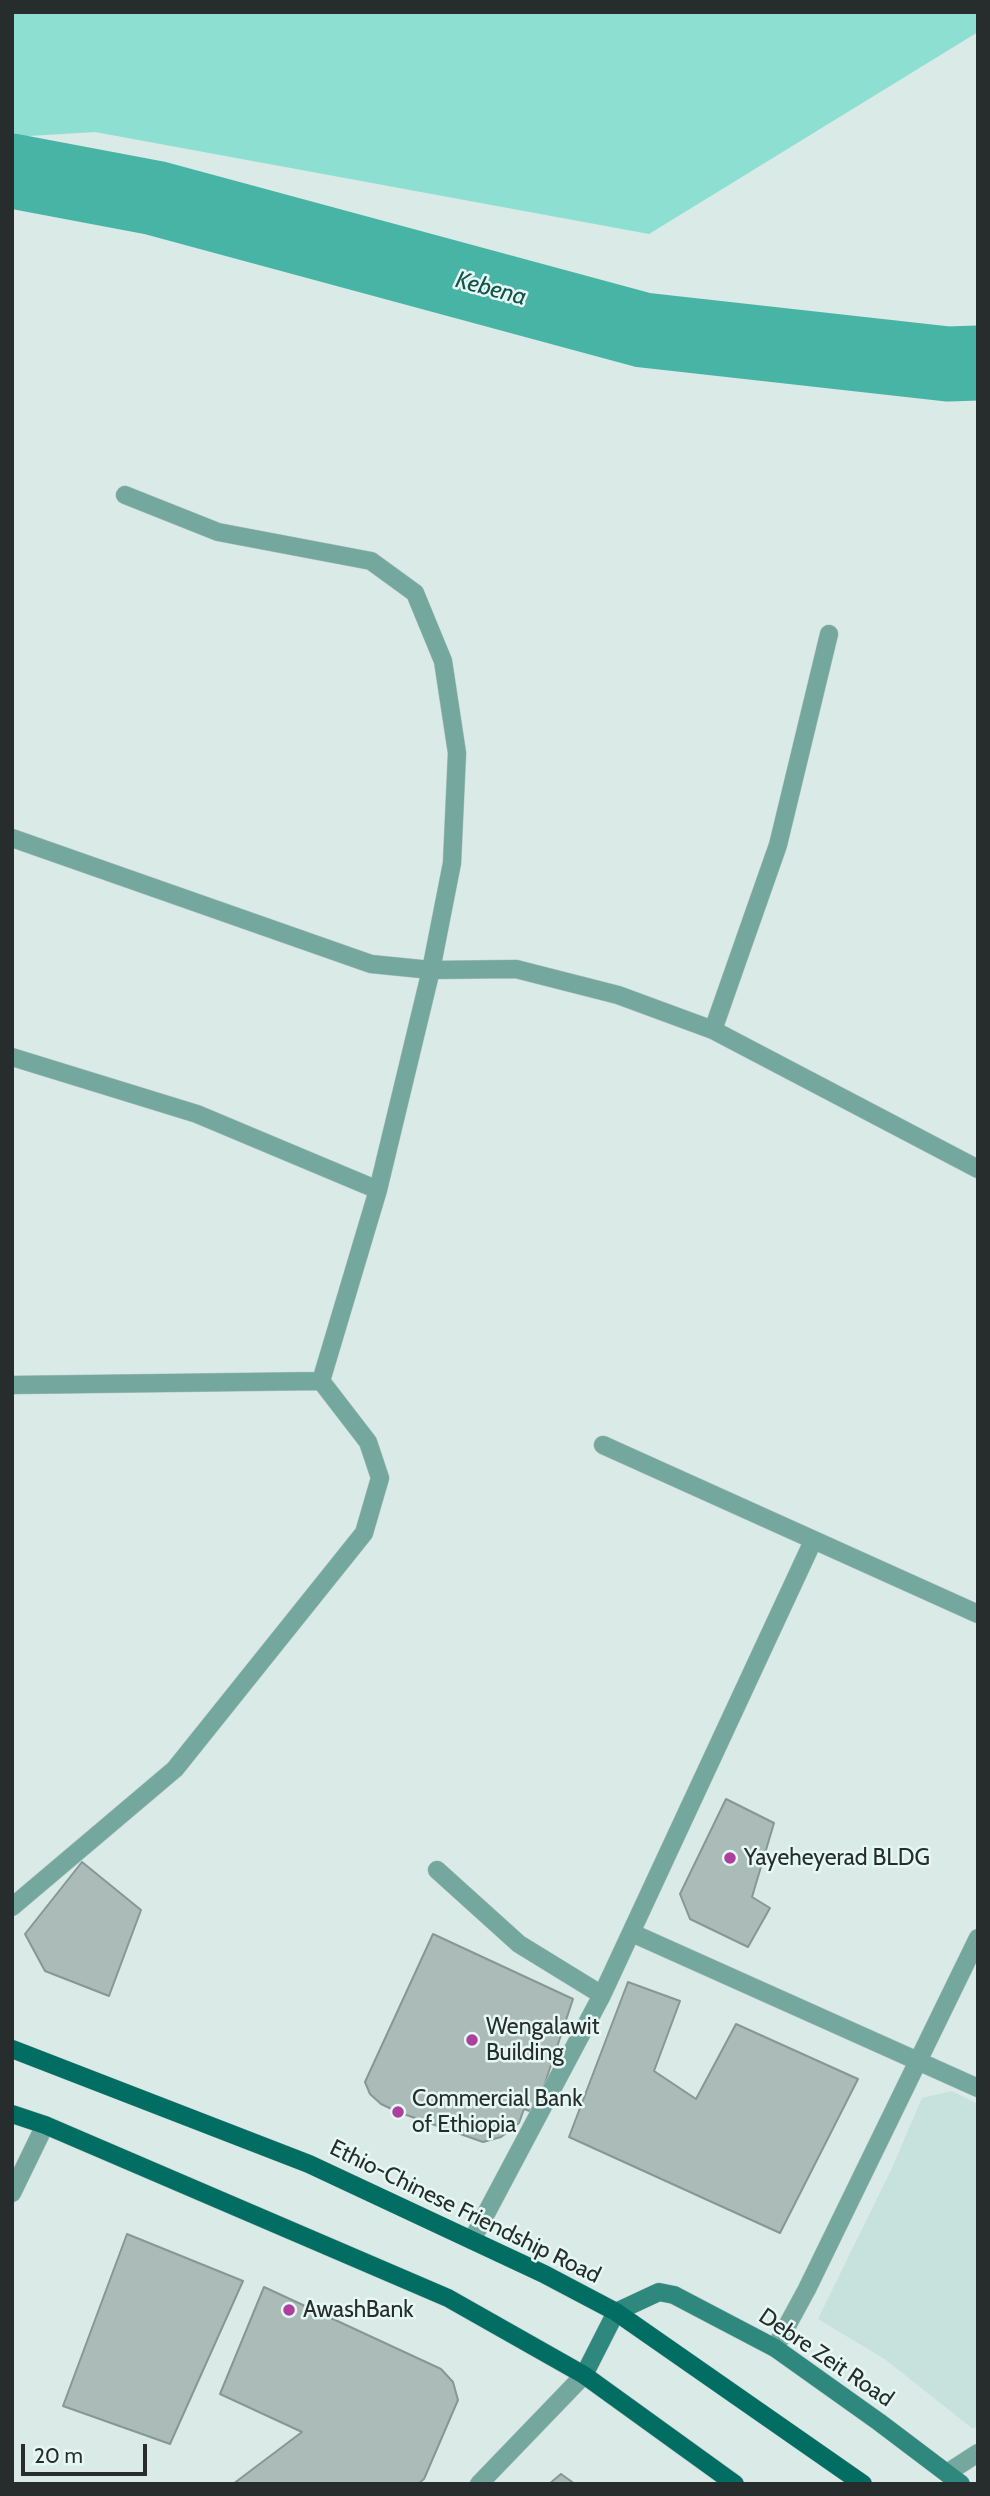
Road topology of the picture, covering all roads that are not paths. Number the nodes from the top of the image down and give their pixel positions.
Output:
1 (125, 495) dead end
2 (829, 634) dead end
3 (12, 838) edge
4 (431, 970) junction
5 (713, 1030) junction
6 (12, 1057) edge
7 (978, 1169) edge
8 (378, 1190) junction
9 (321, 1381) junction
10 (12, 1385) edge
11 (603, 1446) dead end
12 (814, 1541) junction
13 (978, 1614) edge
14 (437, 1870) dead end
15 (12, 1907) edge
16 (632, 1933) junction
17 (978, 1938) edge
18 (602, 1994) junction
19 (12, 2049) edge
20 (918, 2060) junction
21 (978, 2088) edge
22 (12, 2114) edge
23 (45, 2125) junction
24 (12, 2193) edge
25 (472, 2241) junction
26 (616, 2312) junction
27 (775, 2348) junction
28 (584, 2375) junction
29 (978, 2453) edge
30 (954, 2479) edge
31 (479, 2484) edge
32 (735, 2484) edge
33 (863, 2484) edge

1 - 4 street
2 - 5 street
3 - 4 street
4 - 5 street
4 - 8 street
5 - 7 street
6 - 8 street
8 - 9 street
9 - 10 street
9 - 15 street
11 - 12 street
12 - 13 street
12 - 16 street
14 - 18 street
16 - 18 street
16 - 20 street
17 - 20 street
18 - 25 street
19 - 25 main road, Ethio-Chinese Friendship Road
20 - 21 street
20 - 27 street
22 - 23 main road
23 - 24 street
23 - 28 main road
25 - 26 main road, Ethio-Chinese Friendship Road
26 - 27 main road, Debre Zeit Road
26 - 28 main road
26 - 33 main road, Ethio-Chinese Friendship Road
27 - 30 main road, Debre Zeit Road
28 - 31 street
28 - 32 main road
29 - 30 street

